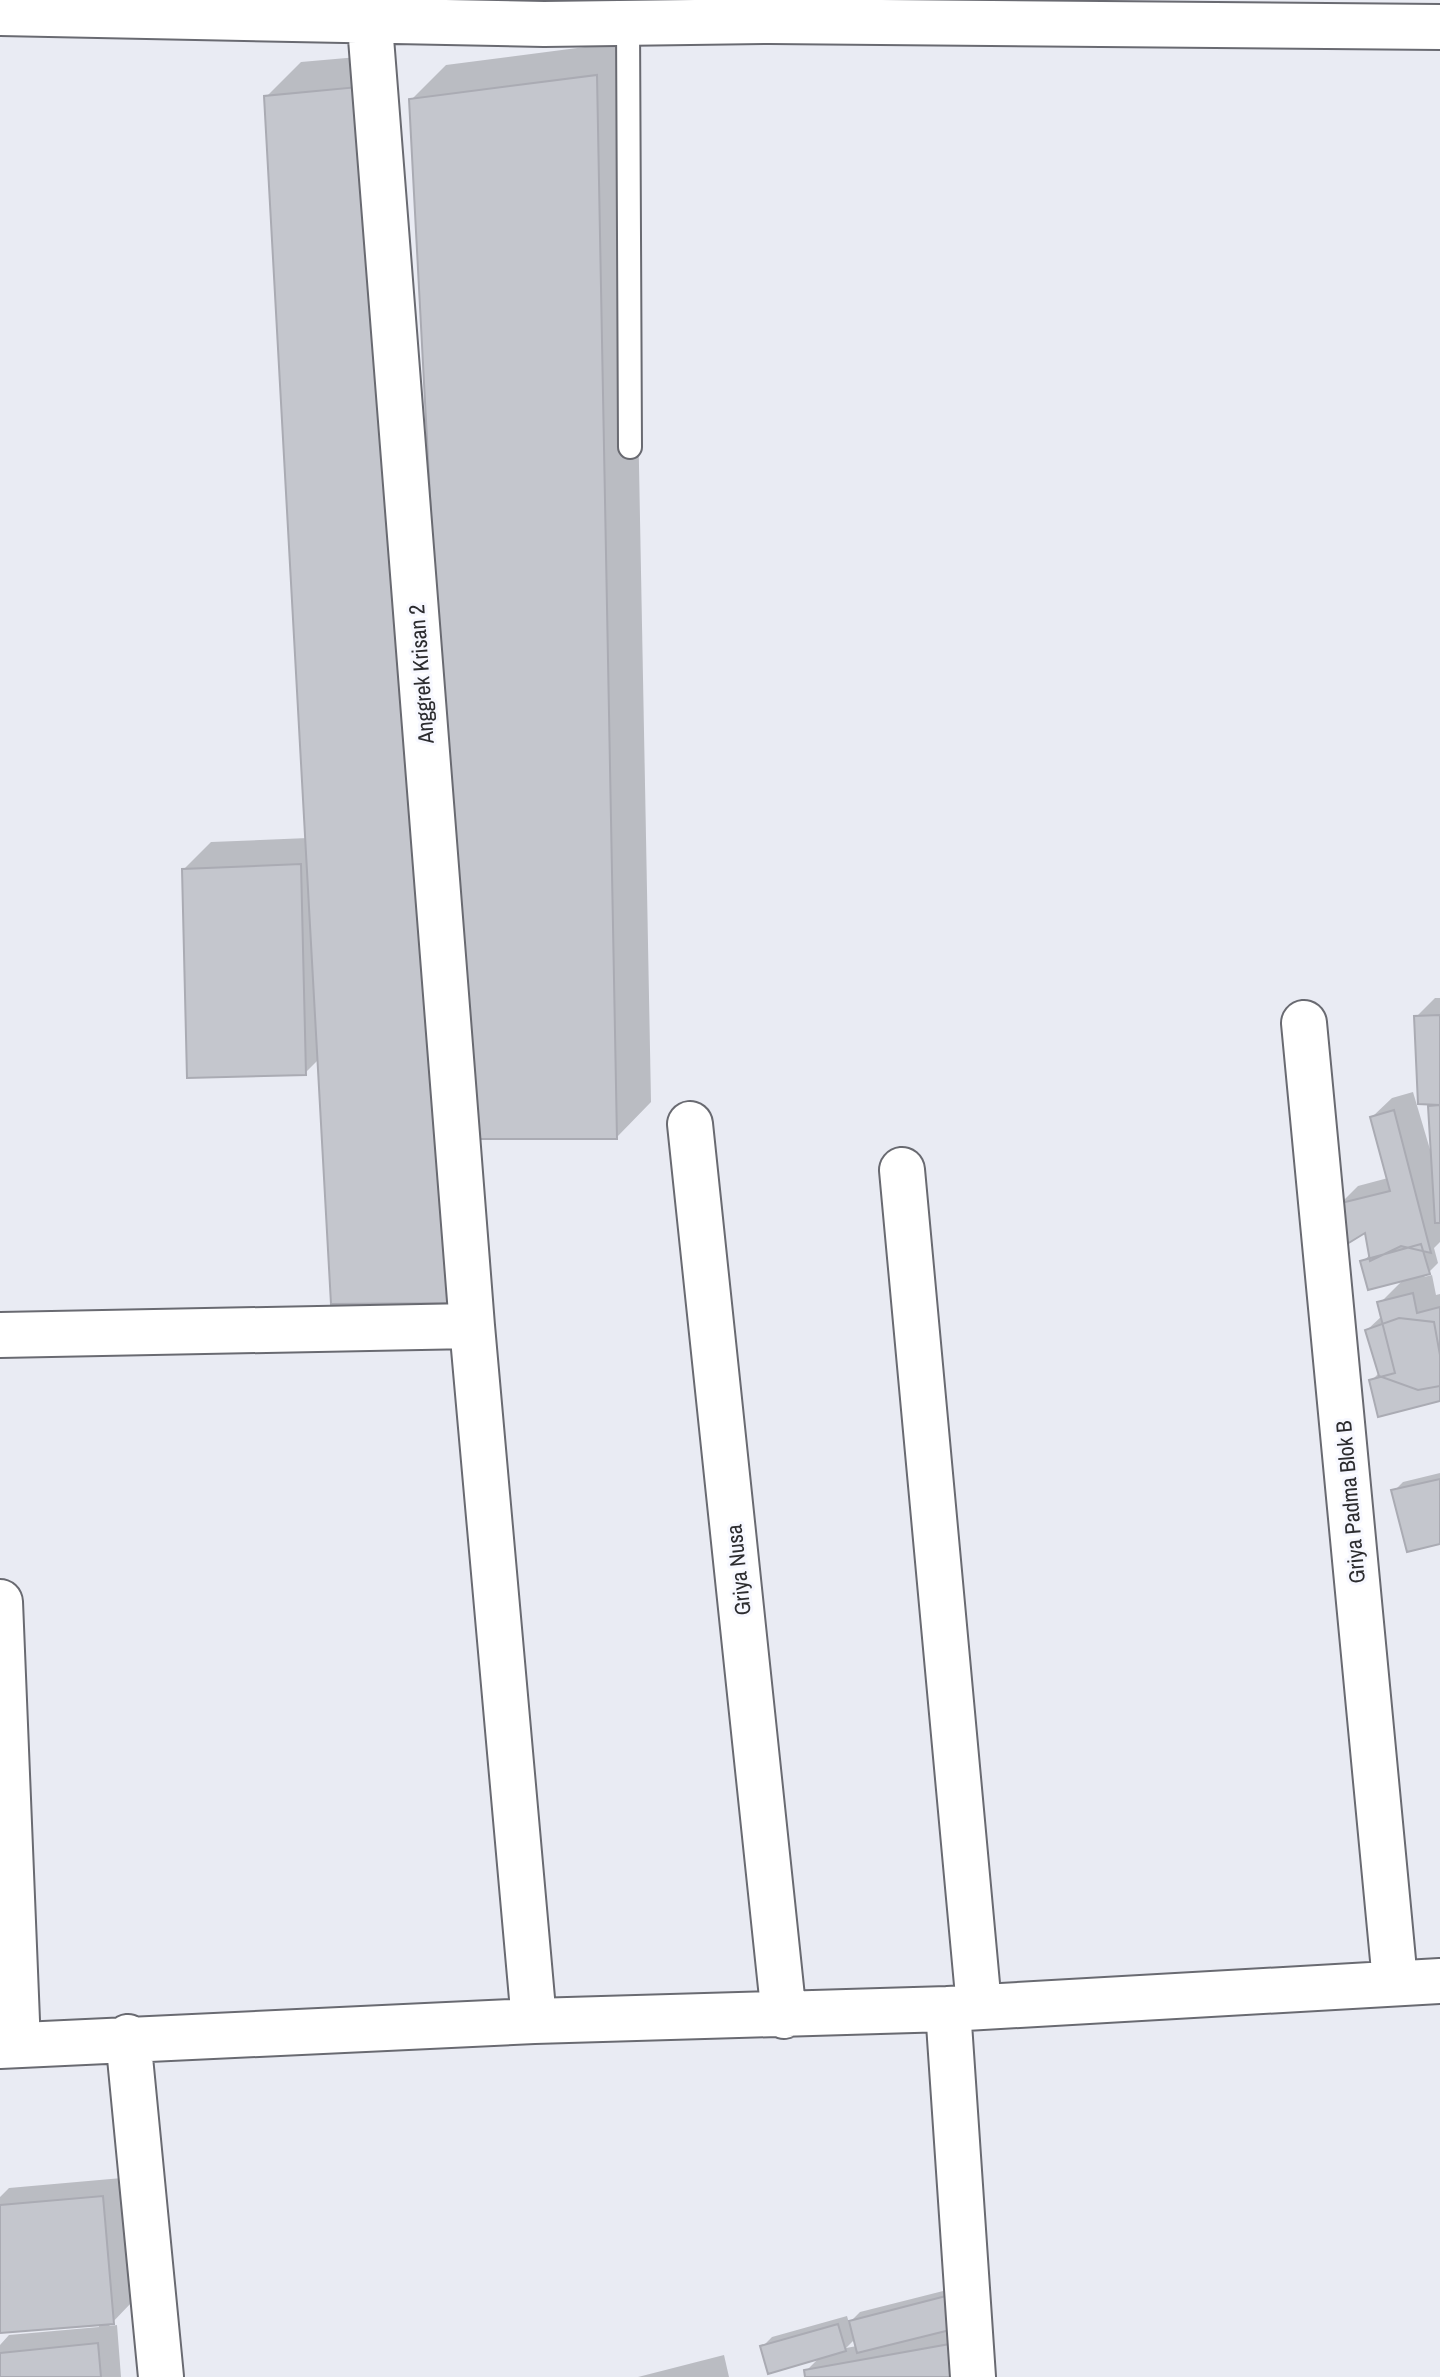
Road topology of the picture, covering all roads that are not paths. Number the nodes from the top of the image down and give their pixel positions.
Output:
1 (770, 10) edge
2 (369, 11) edge
3 (544, 12) edge
4 (0, 13) edge
5 (628, 23) junction
6 (1440, 27) edge
7 (630, 447) dead end
8 (1304, 1023) dead end
9 (690, 1124) dead end
10 (902, 1170) dead end
11 (472, 1326) junction
12 (0, 1335) edge
13 (0, 1602) edge
14 (1395, 1981) junction
15 (1440, 1981) edge
16 (964, 2008) junction
17 (784, 2016) junction
18 (534, 2021) junction
19 (8, 2029) edge
20 (128, 2037) junction
21 (161, 2377) edge
22 (973, 2377) edge

1 - 5 street
1 - 6 street
2 - 3 street
2 - 4 street
2 - 11 street, Anggrek Krisan 2
3 - 5 street
5 - 7 lane
8 - 14 street, Griya Padma Blok B
9 - 17 street, Griya Nusa
10 - 16 street
11 - 12 street
11 - 18 street, Anggrek Krisan 2
13 - 19 street
14 - 15 street
14 - 16 street
16 - 17 street
16 - 22 street
17 - 18 street
18 - 20 street
19 - 20 street
20 - 21 street

